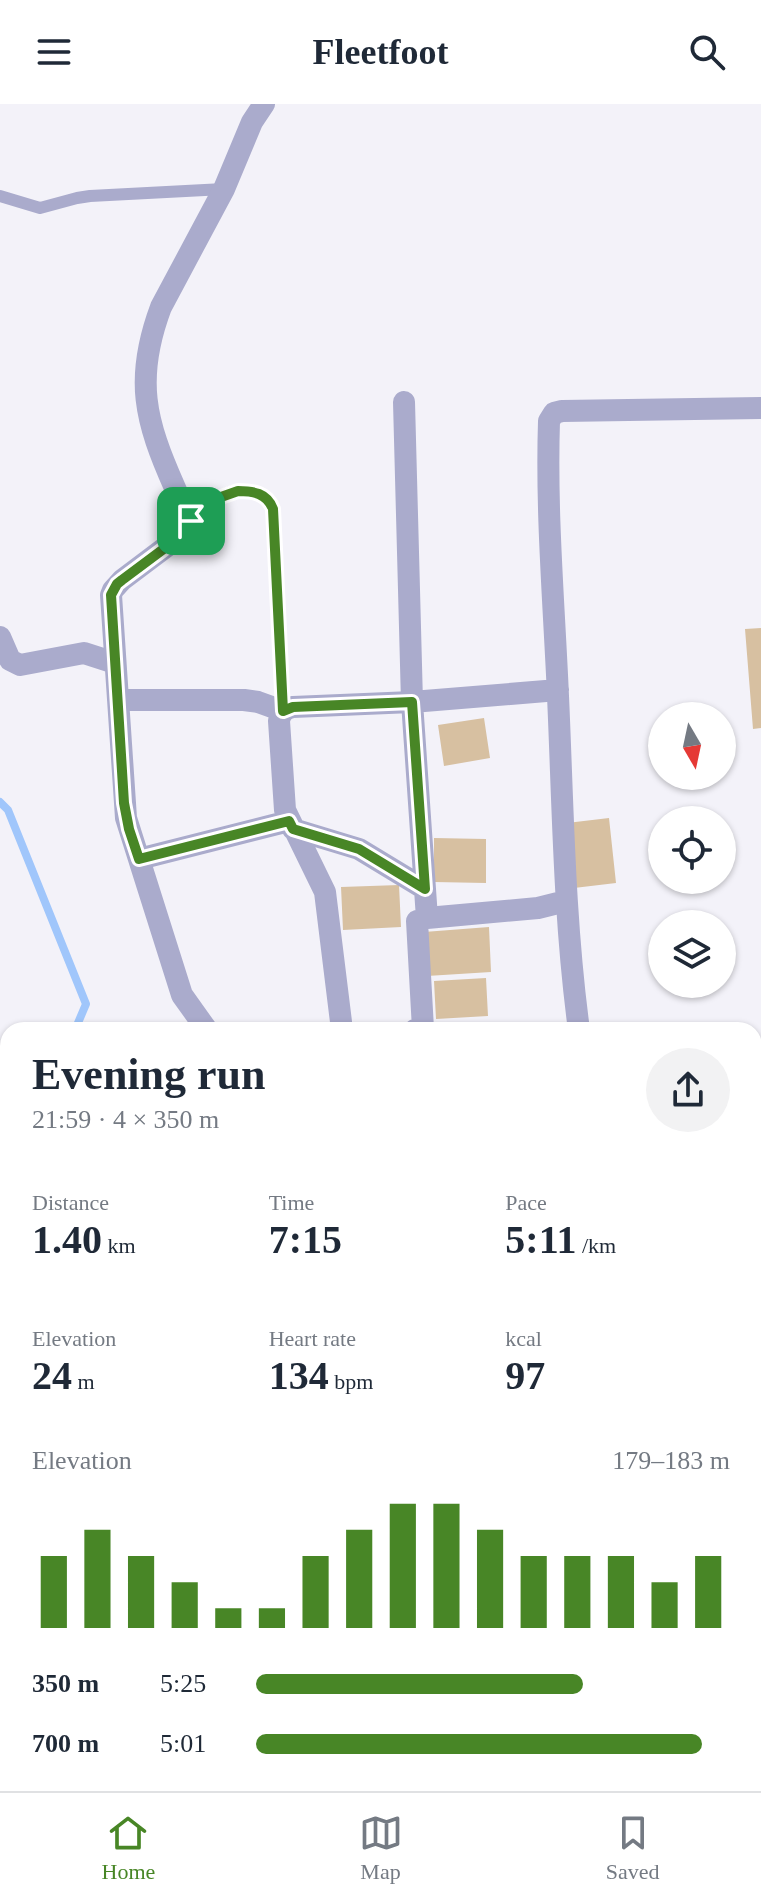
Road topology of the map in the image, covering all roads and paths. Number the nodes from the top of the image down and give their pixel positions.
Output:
1 (264, 104) edge
2 (224, 189) junction
3 (0, 196) edge
4 (404, 402) dead end
5 (761, 408) edge
6 (191, 521) junction
7 (0, 637) edge
8 (115, 663) junction
9 (558, 690) junction
10 (118, 700) junction
11 (412, 702) junction
12 (283, 711) junction
13 (291, 825) junction
14 (139, 859) junction
15 (425, 889) junction
16 (566, 901) junction
17 (427, 918) junction
18 (201, 1022) edge
19 (341, 1022) edge
20 (423, 1022) edge
21 (578, 1022) edge

1 - 2 street
2 - 3 lane
2 - 6 street
4 - 11 street
5 - 9 street
6 - 8 street
6 - 12 lane
7 - 8 street
8 - 10 street
9 - 11 street
9 - 16 street
10 - 12 street
10 - 14 street
11 - 12 street
11 - 15 street
12 - 13 street
13 - 14 street
13 - 15 street
13 - 19 street
14 - 18 street
15 - 17 street
16 - 17 street
16 - 21 street
17 - 20 street

